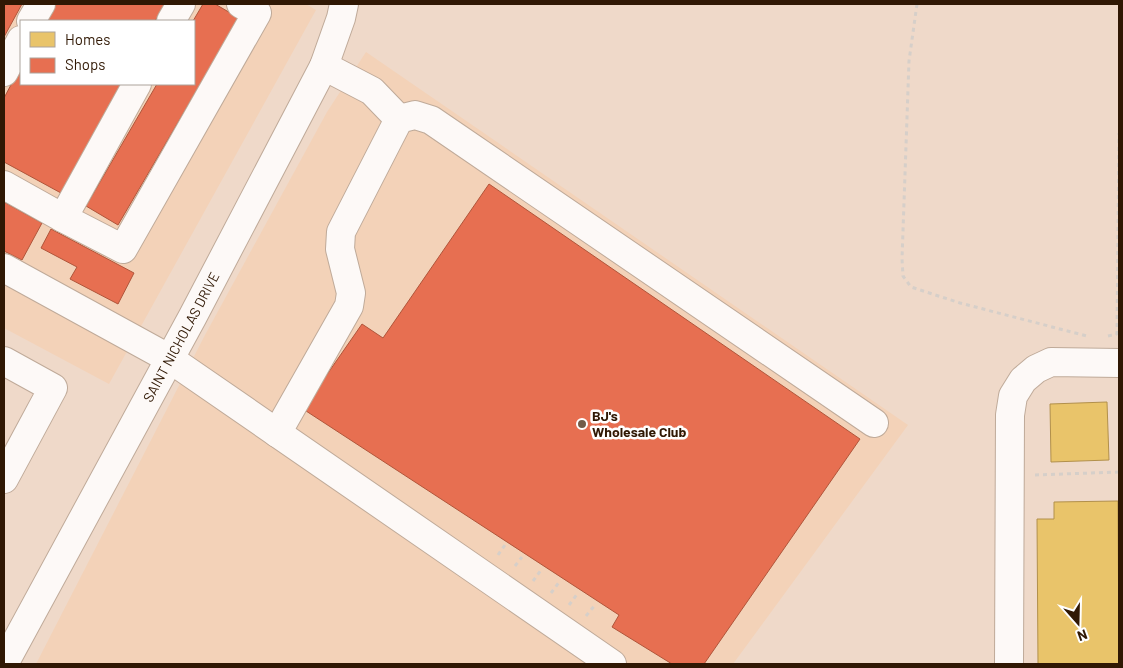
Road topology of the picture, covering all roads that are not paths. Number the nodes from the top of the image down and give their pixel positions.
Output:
1 (41, 4) edge
2 (181, 4) edge
3 (241, 4) edge
4 (344, 4) edge
5 (32, 20) edge
6 (172, 20) edge
7 (20, 42) edge
8 (324, 66) junction
9 (4, 72) edge
10 (136, 85) edge
11 (399, 119) junction
12 (4, 185) edge
13 (63, 218) junction
14 (4, 268) edge
15 (1118, 351) edge
16 (170, 359) junction
17 (4, 361) edge
18 (874, 423) dead end
19 (276, 433) junction
20 (4, 479) edge
21 (4, 664) edge
22 (612, 664) edge
23 (1009, 664) edge

1 - 5 street
2 - 6 street
3 - 13 street
4 - 8 street, SAINT NICHOLAS DRIVE
7 - 9 street
8 - 11 street
8 - 16 street, SAINT NICHOLAS DRIVE
10 - 13 street
11 - 18 street
11 - 19 street
12 - 13 street
14 - 16 street
15 - 23 street
16 - 19 street
16 - 21 street, SAINT NICHOLAS DRIVE
17 - 20 street
19 - 22 street

